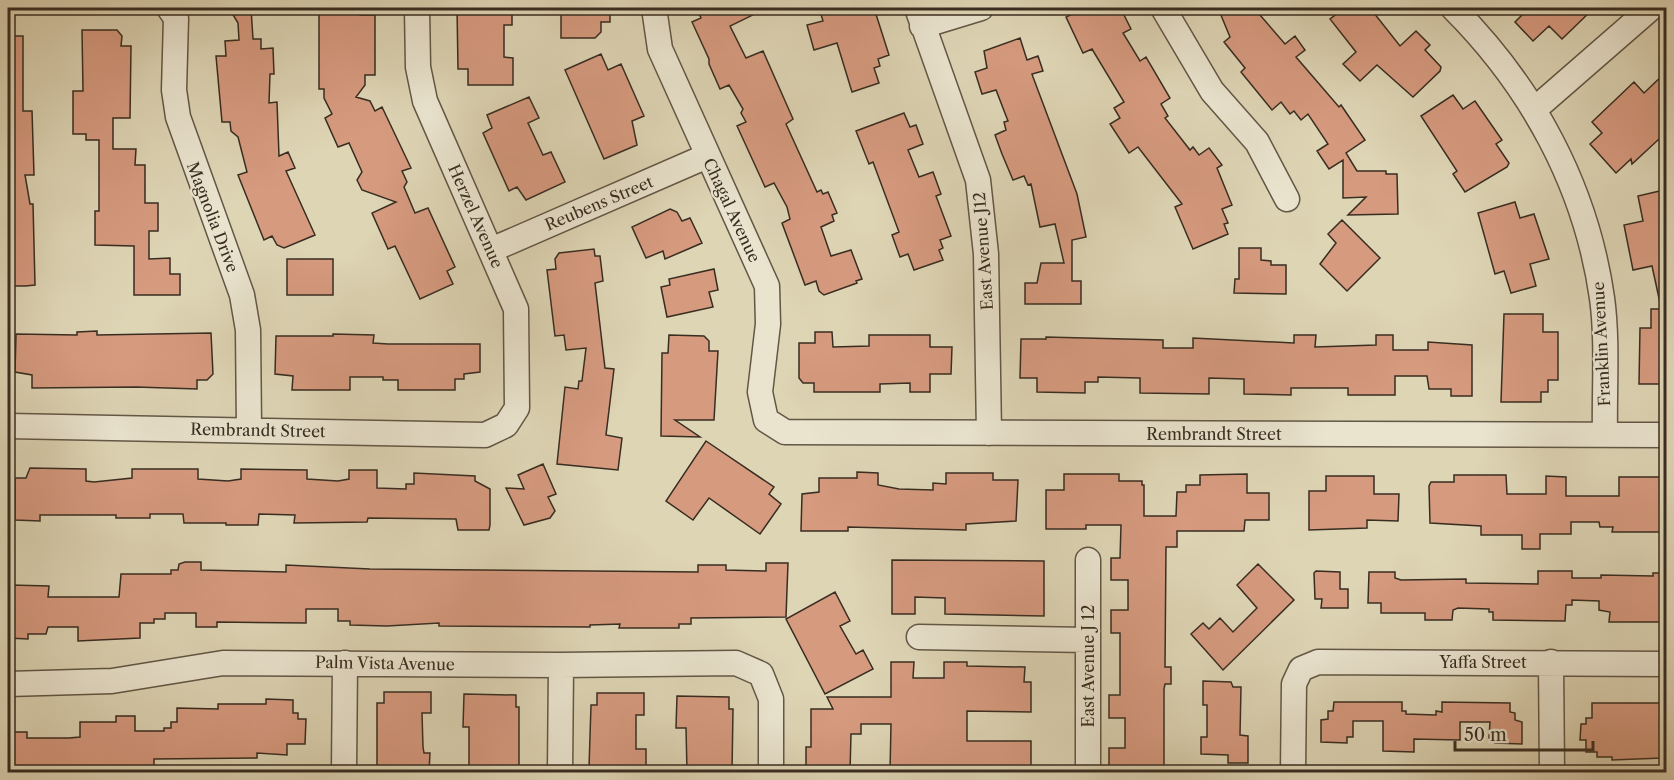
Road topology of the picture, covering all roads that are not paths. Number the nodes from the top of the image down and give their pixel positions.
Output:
1 (169, 8) edge
2 (417, 8) edge
3 (654, 8) edge
4 (981, 8) edge
5 (1163, 8) edge
6 (1453, 8) edge
7 (1651, 8) edge
8 (919, 17) edge
9 (1535, 109) junction
10 (707, 156) junction
11 (1287, 199) dead end
12 (491, 250) junction
13 (766, 420) joint
14 (506, 425) joint
15 (8, 426) edge
16 (249, 429) junction
17 (989, 433) junction
18 (1605, 435) junction
19 (1666, 435) edge
20 (1088, 560) dead end
21 (919, 636) dead end
22 (1087, 640) junction
23 (1551, 662) junction
24 (345, 663) junction
25 (1666, 664) edge
26 (561, 665) junction
27 (8, 684) edge
28 (344, 772) edge
29 (560, 772) edge
30 (771, 772) edge
31 (1088, 772) edge
32 (1293, 772) edge
33 (1552, 772) edge

1 - 16 street, Magnolia Drive
2 - 12 street, Herzel Avenue
3 - 10 street, Chagal Avenue
4 - 8 street
5 - 11 street
6 - 9 street, Franklin Avenue
7 - 9 street
8 - 17 street, East Avenue J12
9 - 18 street, Franklin Avenue
10 - 12 street, Reubens Street
10 - 13 street, Chagal Avenue
12 - 14 street, Herzel Avenue
13 - 17 street, Rembrandt Street
14 - 16 street, Rembrandt Street
15 - 16 street, Rembrandt Street
17 - 18 street, Rembrandt Street
18 - 19 street, Rembrandt Street
20 - 22 street, East Avenue J 12
21 - 22 street
22 - 31 street, East Avenue J 12
23 - 25 street, Yaffa Street
23 - 32 street, Yaffa Street
23 - 33 street
24 - 26 street, Palm Vista Avenue
24 - 27 street, Palm Vista Avenue
24 - 28 street
26 - 29 street
26 - 30 street, Palm Vista Avenue

